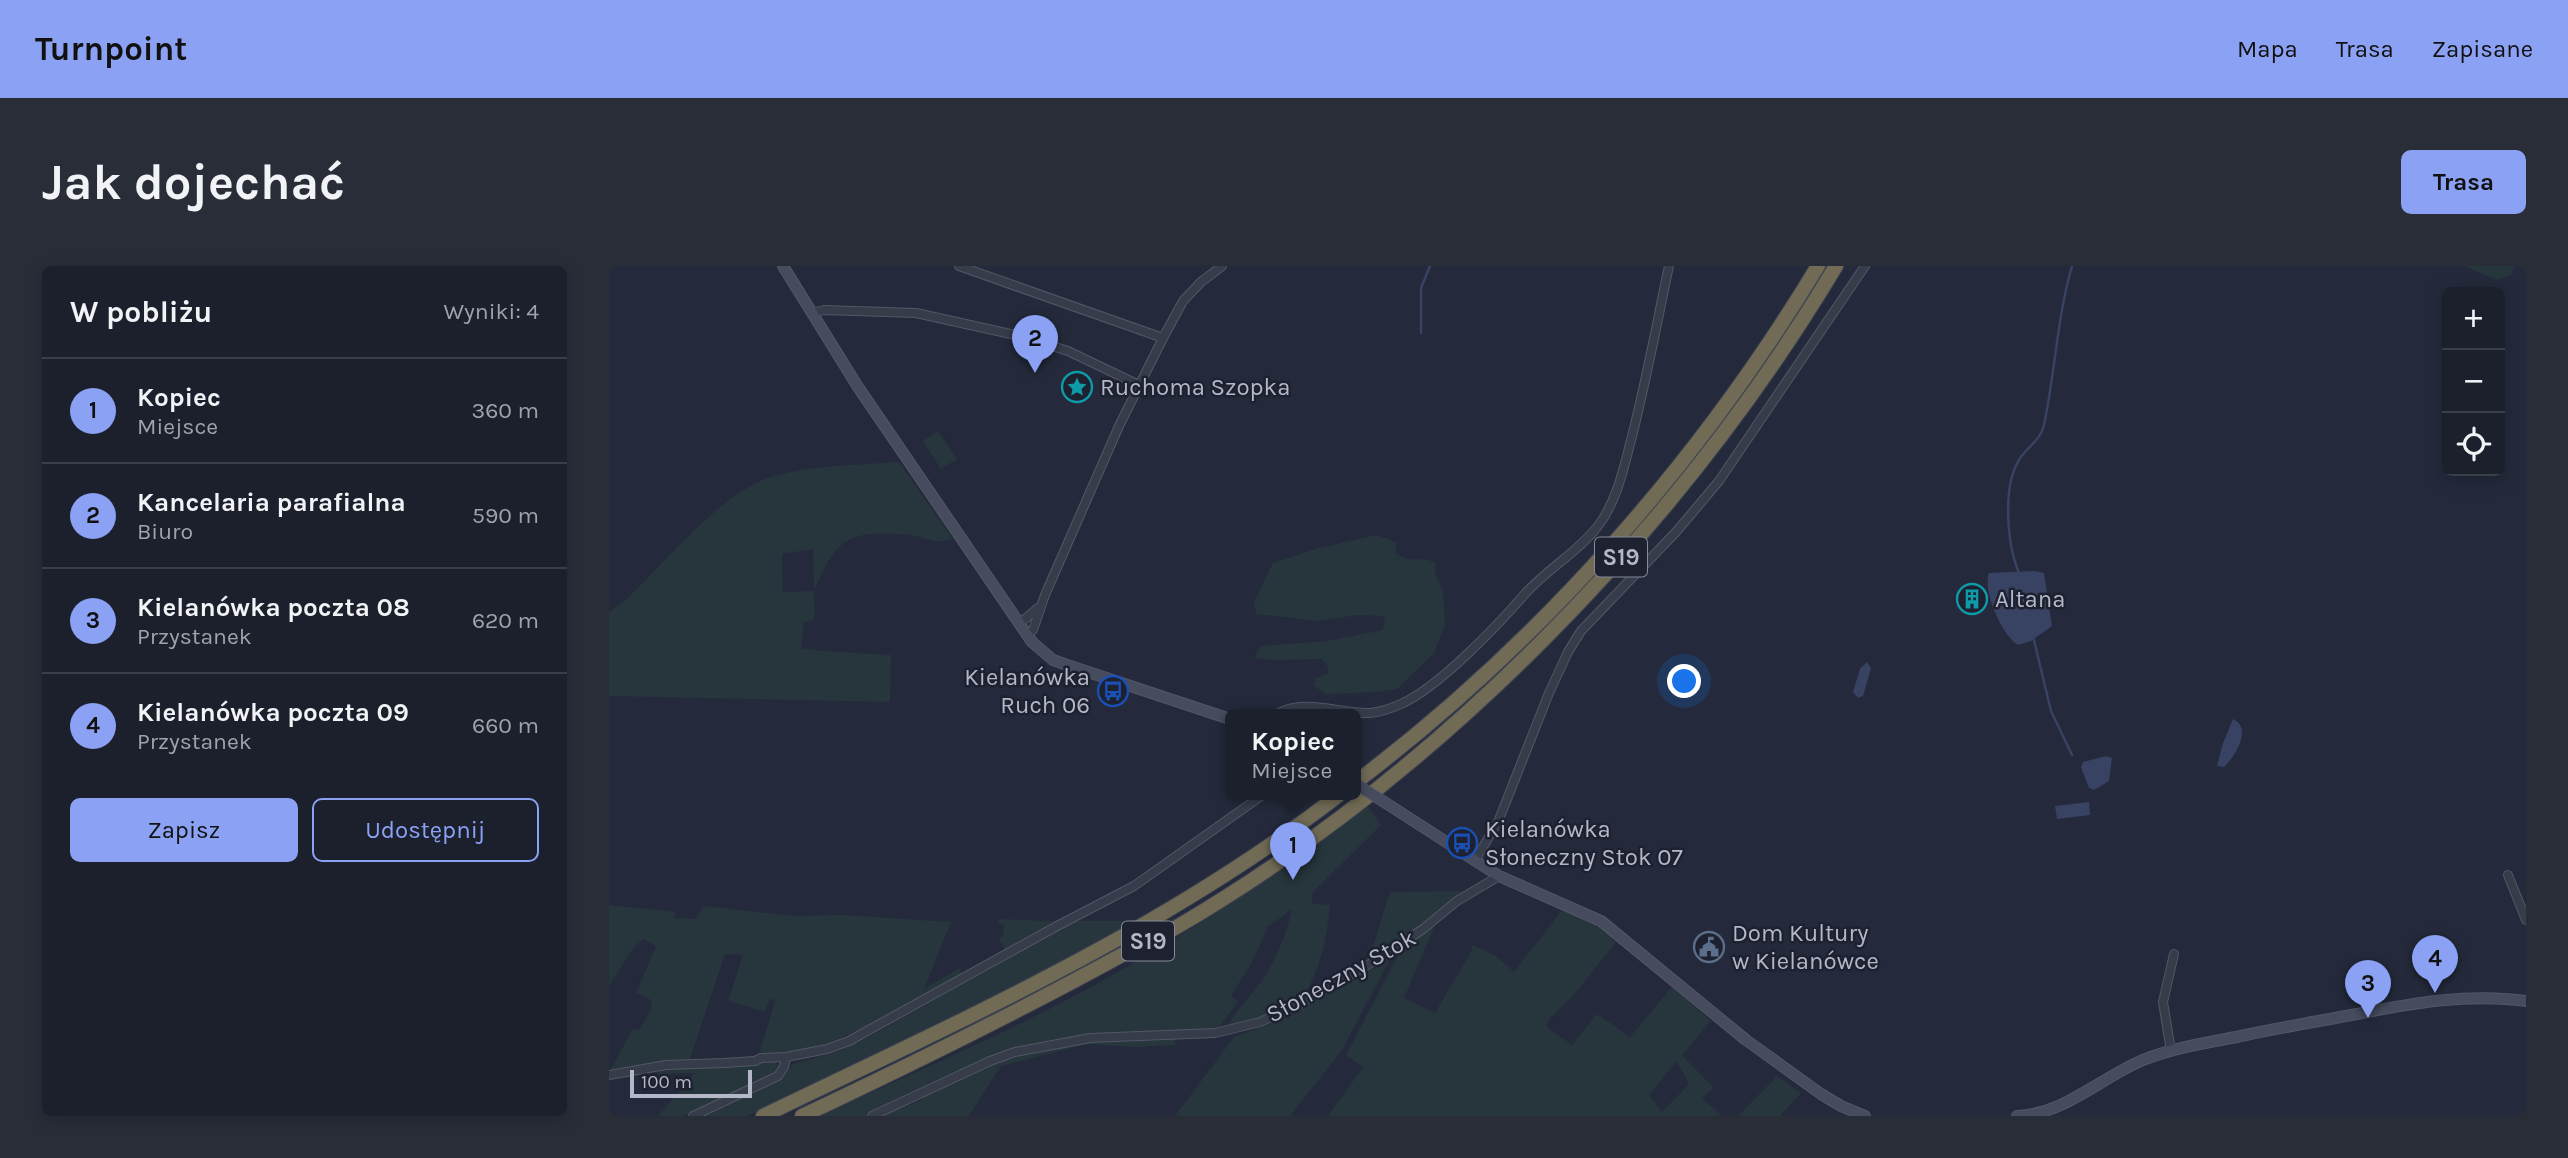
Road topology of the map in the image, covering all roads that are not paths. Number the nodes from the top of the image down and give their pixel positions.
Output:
1 (783, 266) edge
2 (959, 266) edge
3 (1222, 266) edge
4 (1669, 266) edge
5 (1818, 266) edge
6 (1836, 266) edge
7 (1865, 266) edge
8 (811, 313) junction
9 (1163, 338) junction
10 (1139, 386) junction
11 (1041, 606) junction
12 (1019, 624) junction
13 (1027, 635) junction
14 (1288, 709) edge
15 (1325, 709) edge
16 (1361, 713) edge
17 (1225, 717) edge
18 (1361, 779) edge
19 (1361, 786) edge
20 (1361, 799) edge
21 (1256, 800) edge
22 (1332, 800) edge
23 (1359, 800) edge
24 (1475, 860) junction
25 (2508, 875) dead end
26 (1499, 876) junction
27 (2526, 920) edge
28 (2174, 954) dead end
29 (2526, 1001) edge
30 (2171, 1051) junction
31 (786, 1057) junction
32 (609, 1075) edge
33 (693, 1116) edge
34 (763, 1116) edge
35 (802, 1116) edge
36 (872, 1116) edge
37 (1864, 1116) edge
38 (2017, 1116) edge

1 - 8 street
2 - 9 street
3 - 9 street
4 - 16 street
5 - 18 highway, S19
6 - 20 highway, S19
7 - 24 street
8 - 10 street
8 - 12 street
9 - 10 street
10 - 11 street
11 - 12 street
11 - 13 street
12 - 13 street
13 - 17 street
14 - 15 street
19 - 24 street, bridge
21 - 31 street
22 - 34 highway, S19
23 - 35 highway, S19
24 - 26 street
25 - 27 street
26 - 36 street, Słoneczny Stok
26 - 37 street
28 - 30 street
29 - 30 street
30 - 38 street
31 - 32 street
31 - 33 street

